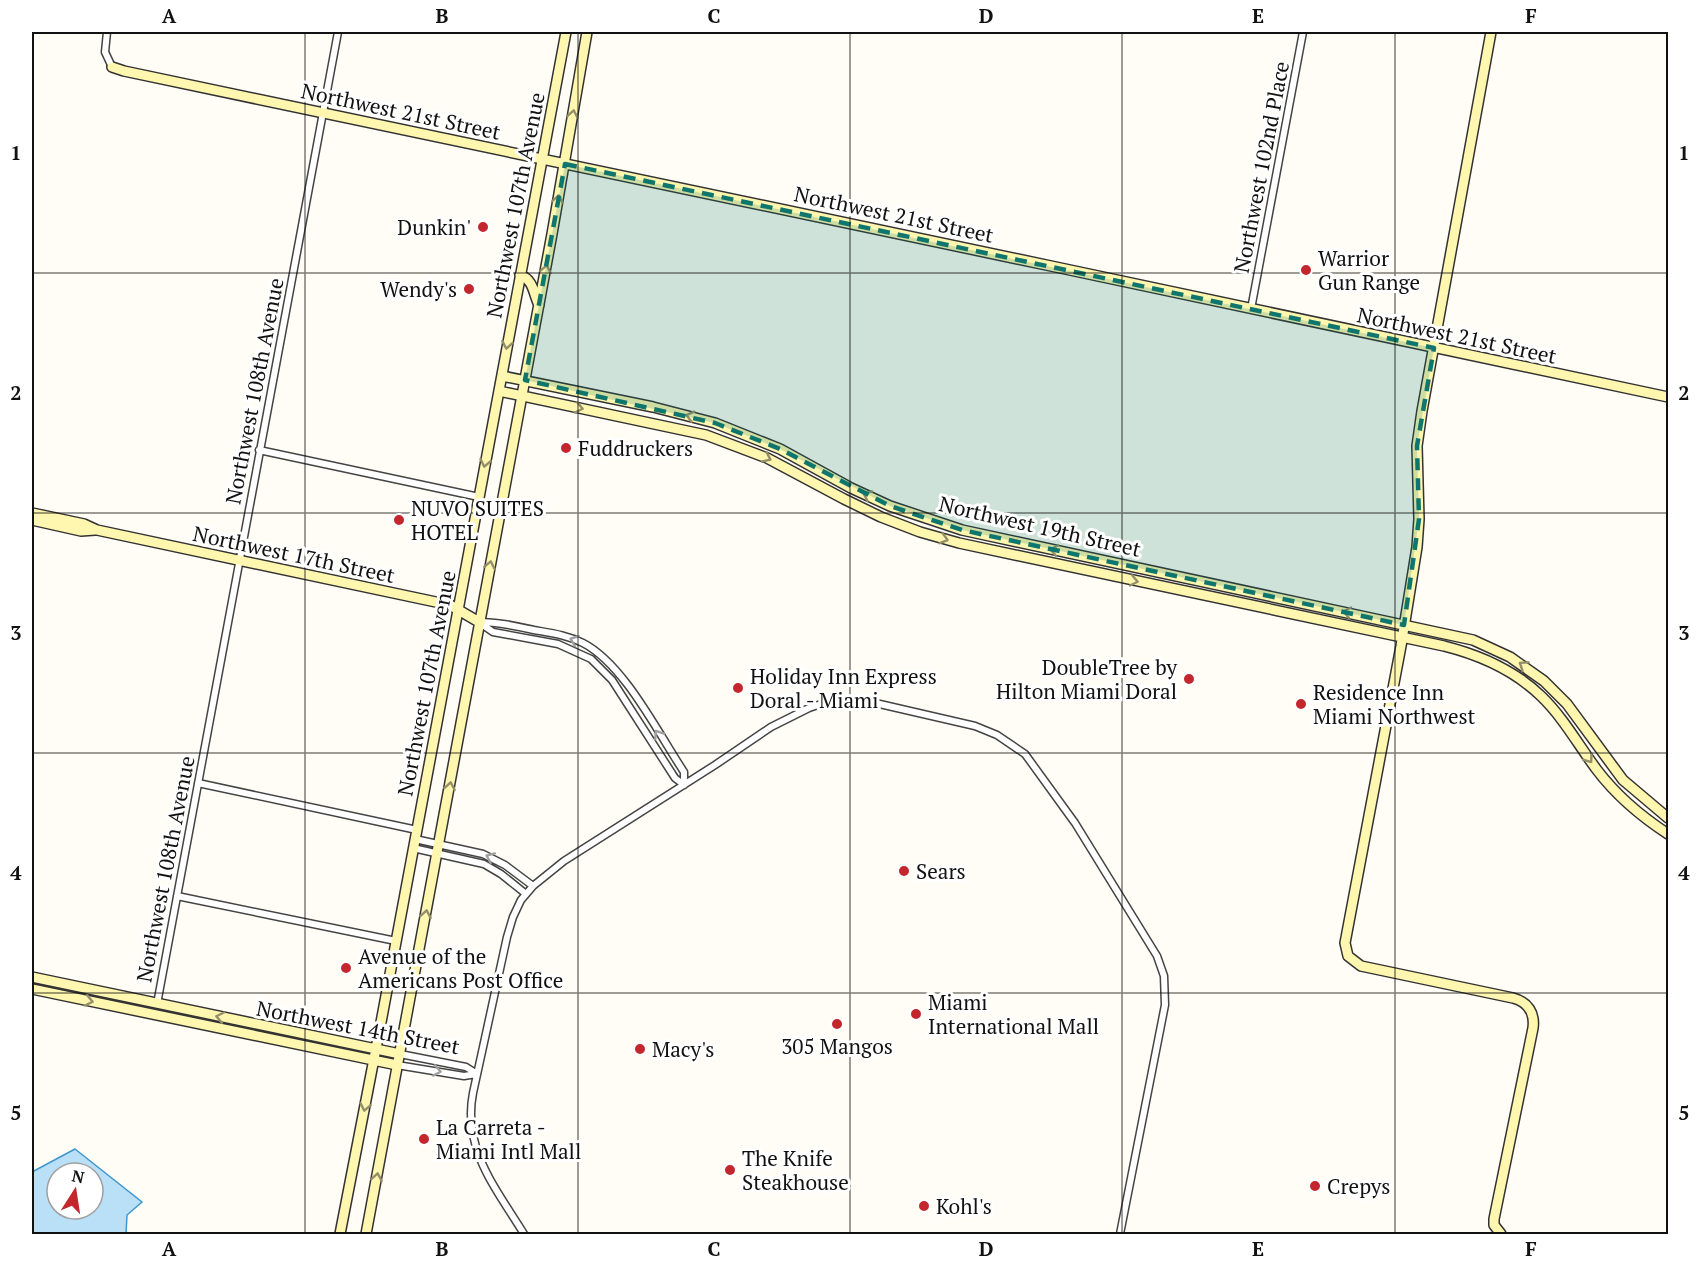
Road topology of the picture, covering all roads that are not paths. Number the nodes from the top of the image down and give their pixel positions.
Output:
1 (107, 32) edge
2 (338, 32) edge
3 (566, 32) edge
4 (587, 32) edge
5 (1303, 32) edge
6 (1491, 32) edge
7 (112, 67) joint
8 (322, 113) junction
9 (542, 159) junction
10 (565, 164) junction
11 (520, 275) junction
12 (539, 305) junction
13 (1251, 309) junction
14 (1434, 348) junction
15 (502, 376) junction
16 (525, 380) junction
17 (499, 392) junction
18 (522, 396) junction
19 (1668, 397) edge
20 (260, 450) junction
21 (479, 497) junction
22 (32, 513) edge
23 (32, 520) edge
24 (97, 530) junction
25 (239, 560) junction
26 (458, 609) junction
27 (479, 622) junction
28 (1404, 625) junction
29 (1402, 637) junction
30 (198, 783) junction
31 (684, 785) junction
32 (1668, 818) edge
33 (1668, 834) edge
34 (415, 839) junction
35 (438, 848) junction
36 (533, 886) junction
37 (526, 894) junction
38 (177, 896) junction
39 (396, 941) junction
40 (32, 977) edge
41 (32, 989) edge
42 (157, 1004) junction
43 (154, 1015) junction
44 (254, 1024) junction
45 (252, 1036) junction
46 (376, 1050) junction
47 (400, 1054) junction
48 (374, 1062) junction
49 (398, 1065) junction
50 (477, 1074) junction
51 (1499, 1232) edge
52 (339, 1234) edge
53 (366, 1234) edge
54 (524, 1234) edge
55 (1120, 1234) edge

1 - 7 street
2 - 8 street, Northwest 108th Avenue
3 - 9 street, Northwest 107th Avenue
10 -> 4 street, Northwest 107th Avenue
5 - 13 street, Northwest 102nd Place
6 - 14 street
7 - 8 street, Northwest 21st Street
8 - 9 street, Northwest 21st Street
8 - 20 street, Northwest 108th Avenue
9 - 10 street, Northwest 21st Street
9 - 11 street, Northwest 107th Avenue
12 -> 10 street, Northwest 107th Avenue
10 - 13 street, Northwest 21st Street
11 - 12 street
11 -> 15 street, Northwest 107th Avenue
12 - 16 street, Northwest 107th Avenue
13 - 14 street, Northwest 21st Street
14 - 19 street, Northwest 21st Street
14 - 28 street
15 - 16 street, Northwest 19th Street
15 - 17 street, Northwest 107th Avenue
16 - 18 street, Northwest 107th Avenue
28 -> 16 street, Northwest 19th Street
17 - 18 street, Northwest 19th Street
17 -> 21 street, Northwest 107th Avenue
27 -> 18 street, Northwest 107th Avenue
18 -> 29 street, Northwest 19th Street
20 - 21 street
20 - 25 street, Northwest 108th Avenue
21 - 26 street, Northwest 107th Avenue
22 - 24 street, Northwest 17th Street
23 - 24 street, Northwest 17th Street
24 - 25 street, Northwest 17th Street
25 - 26 street, Northwest 17th Street
25 - 30 street, Northwest 108th Avenue
26 - 27 street, Northwest 17th Street
26 - 34 street, Northwest 107th Avenue
27 - 31 street
31 -> 27 street
35 -> 27 street, Northwest 107th Avenue
28 - 29 street
32 -> 28 street, Northwest 19th Street
29 -> 33 street, Northwest 19th Street
29 - 51 street
30 - 34 street
30 - 38 street, Northwest 108th Avenue
31 - 36 street
31 - 55 street
34 - 35 street
34 - 39 street, Northwest 107th Avenue
36 -> 35 street
35 - 37 street
47 -> 35 street, Northwest 107th Avenue
36 - 37 street
37 - 50 street
38 - 39 street
38 - 42 street, Northwest 108th Avenue
39 - 46 street, Northwest 107th Avenue
40 - 42 street, Northwest 14th Street
41 -> 43 street, Northwest 14th Street
42 - 43 street
44 -> 42 street, Northwest 14th Street
43 - 45 street, Northwest 14th Street
44 - 45 street
44 - 46 street, Northwest 14th Street
45 - 48 street, Northwest 14th Street
46 - 47 street, Northwest 14th Street
46 - 48 street, Northwest 107th Avenue
47 - 49 street, Northwest 107th Avenue
47 - 50 street, Northwest 14th Street
48 - 49 street, Northwest 14th Street
48 -> 52 street, Northwest 107th Avenue
49 -> 50 street, Northwest 14th Street
53 -> 49 street, Northwest 107th Avenue
50 - 54 street

